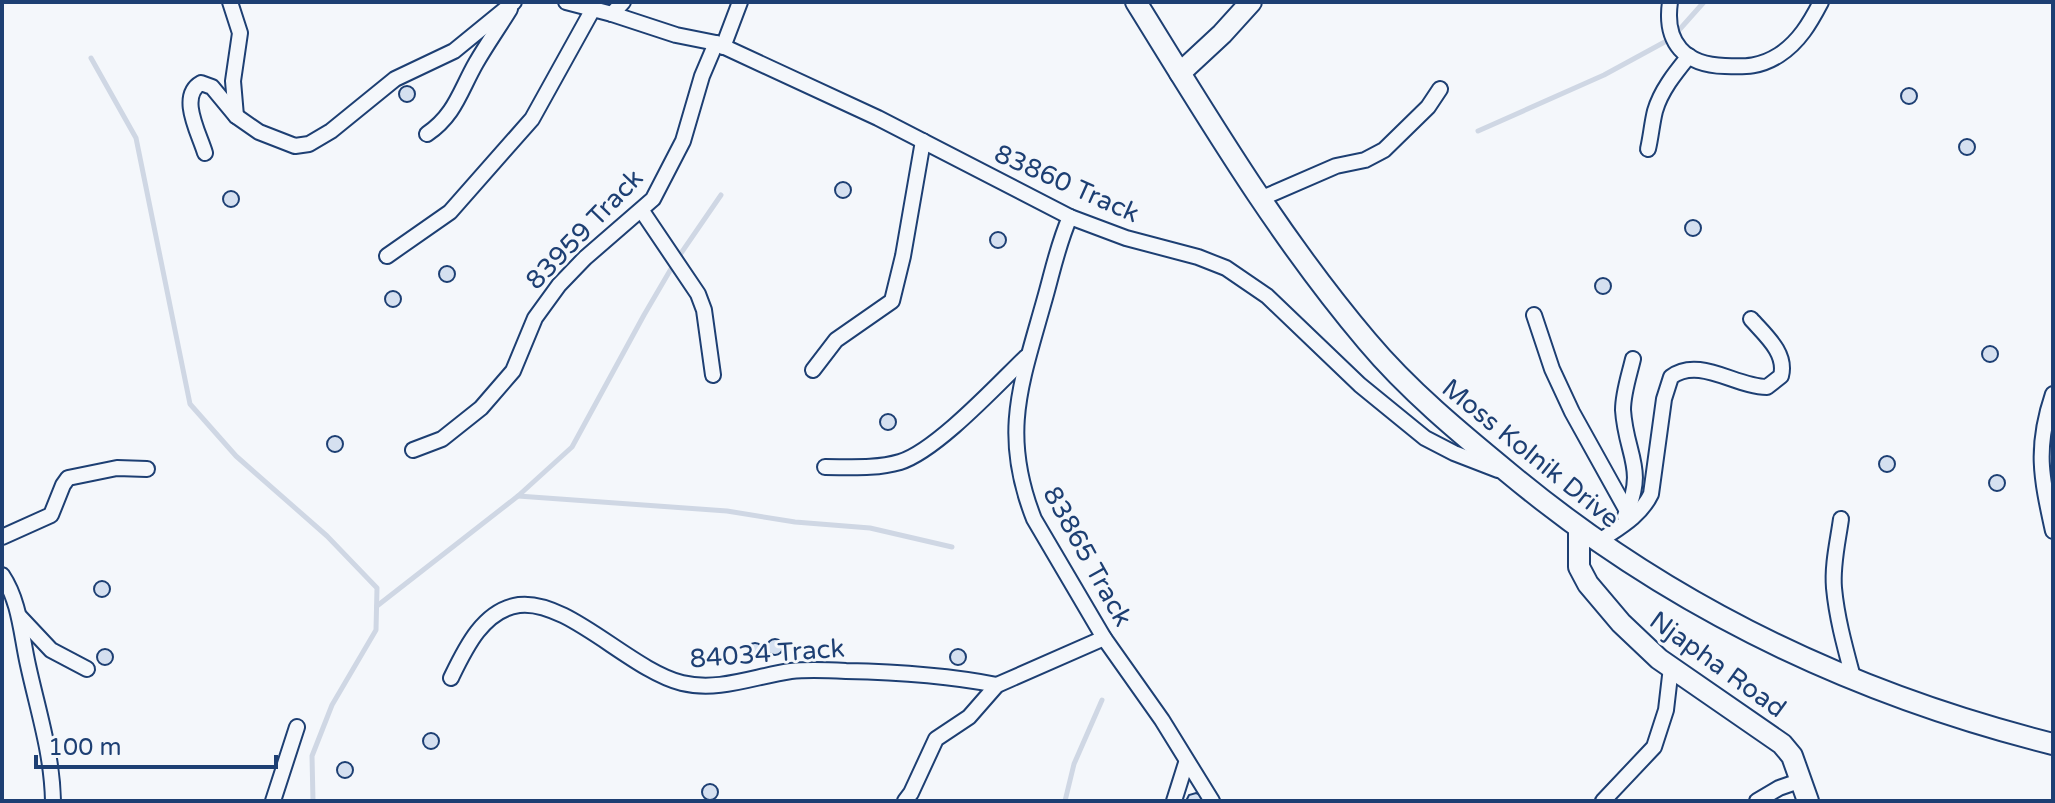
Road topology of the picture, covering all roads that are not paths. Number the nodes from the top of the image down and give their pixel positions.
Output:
1 (230, 2) edge
2 (514, 2) edge
3 (566, 2) edge
4 (623, 2) edge
5 (740, 2) edge
6 (1136, 2) edge
7 (1251, 2) edge
8 (1821, 2) edge
9 (1670, 3) edge
10 (593, 9) junction
11 (612, 14) junction
12 (719, 45) junction
13 (1689, 56) junction
14 (1180, 73) junction
15 (1440, 89) dead end
16 (236, 116) junction
17 (427, 134) dead end
18 (923, 141) junction
19 (1648, 149) dead end
20 (205, 153) dead end
21 (1260, 199) junction
22 (642, 211) junction
23 (1070, 217) junction
24 (387, 256) dead end
25 (1534, 315) dead end
26 (1751, 319) dead end
27 (1028, 355) junction
28 (1633, 359) dead end
29 (813, 370) dead end
30 (713, 375) dead end
31 (2053, 394) edge
32 (413, 450) dead end
33 (825, 467) dead end
34 (147, 469) dead end
35 (1509, 474) junction
36 (1627, 511) junction
37 (1841, 519) dead end
38 (1619, 528) junction
39 (1579, 529) junction
40 (2053, 531) edge
41 (2, 537) edge
42 (1598, 542) junction
43 (2, 575) edge
44 (19, 617) junction
45 (1104, 638) junction
46 (1671, 667) junction
47 (87, 669) dead end
48 (451, 678) dead end
49 (1854, 681) junction
50 (997, 685) junction
51 (297, 727) dead end
52 (2053, 744) edge
53 (1186, 763) junction
54 (1802, 780) junction
55 (53, 801) edge
56 (273, 801) edge
57 (905, 801) edge
58 (1174, 801) edge
59 (1212, 801) edge
60 (1603, 801) edge
61 (1757, 801) edge
62 (1808, 801) edge

1 - 16 street
2 - 16 street
2 - 17 street
3 - 10 street, 83860 Track
4 - 11 street
5 - 12 street, 83959 Track
6 - 14 main road, Moss Kolnik Drive
7 - 14 main road
8 - 13 street
9 - 13 street
10 - 11 street, 83860 Track
10 - 24 street
11 - 12 street, 83860 Track
12 - 18 street, 83860 Track
12 - 22 street, 83959 Track
13 - 19 street
14 - 21 main road, Moss Kolnik Drive
15 - 21 street
16 - 20 street
18 - 23 street, 83860 Track
18 - 29 street
21 - 35 main road, Moss Kolnik Drive
22 - 30 street
22 - 32 street, 83959 Track
23 - 27 street, 83865 Track
23 - 35 street, 83860 Track
25 - 36 street
26 - 38 street
27 - 33 street
27 - 45 street, 83865 Track
28 - 36 street
31 - 40 street
34 - 41 street
35 - 39 main road, Moss Kolnik Drive
36 - 38 street
37 - 49 street
38 - 42 street
39 - 42 main road, Moss Kolnik Drive
39 - 46 main road, Njapha Road
42 - 49 main road, Moss Kolnik Drive
43 - 44 street
44 - 47 street
44 - 55 street
45 - 50 street
45 - 53 street, 83865 Track
46 - 54 main road, Njapha Road
46 - 60 street
48 - 50 street, 84034 Track
49 - 52 main road, Moss Kolnik Drive
50 - 57 street
51 - 56 street
53 - 58 street
53 - 59 street, 83865 Track
54 - 61 street
54 - 62 main road, Njapha Road

